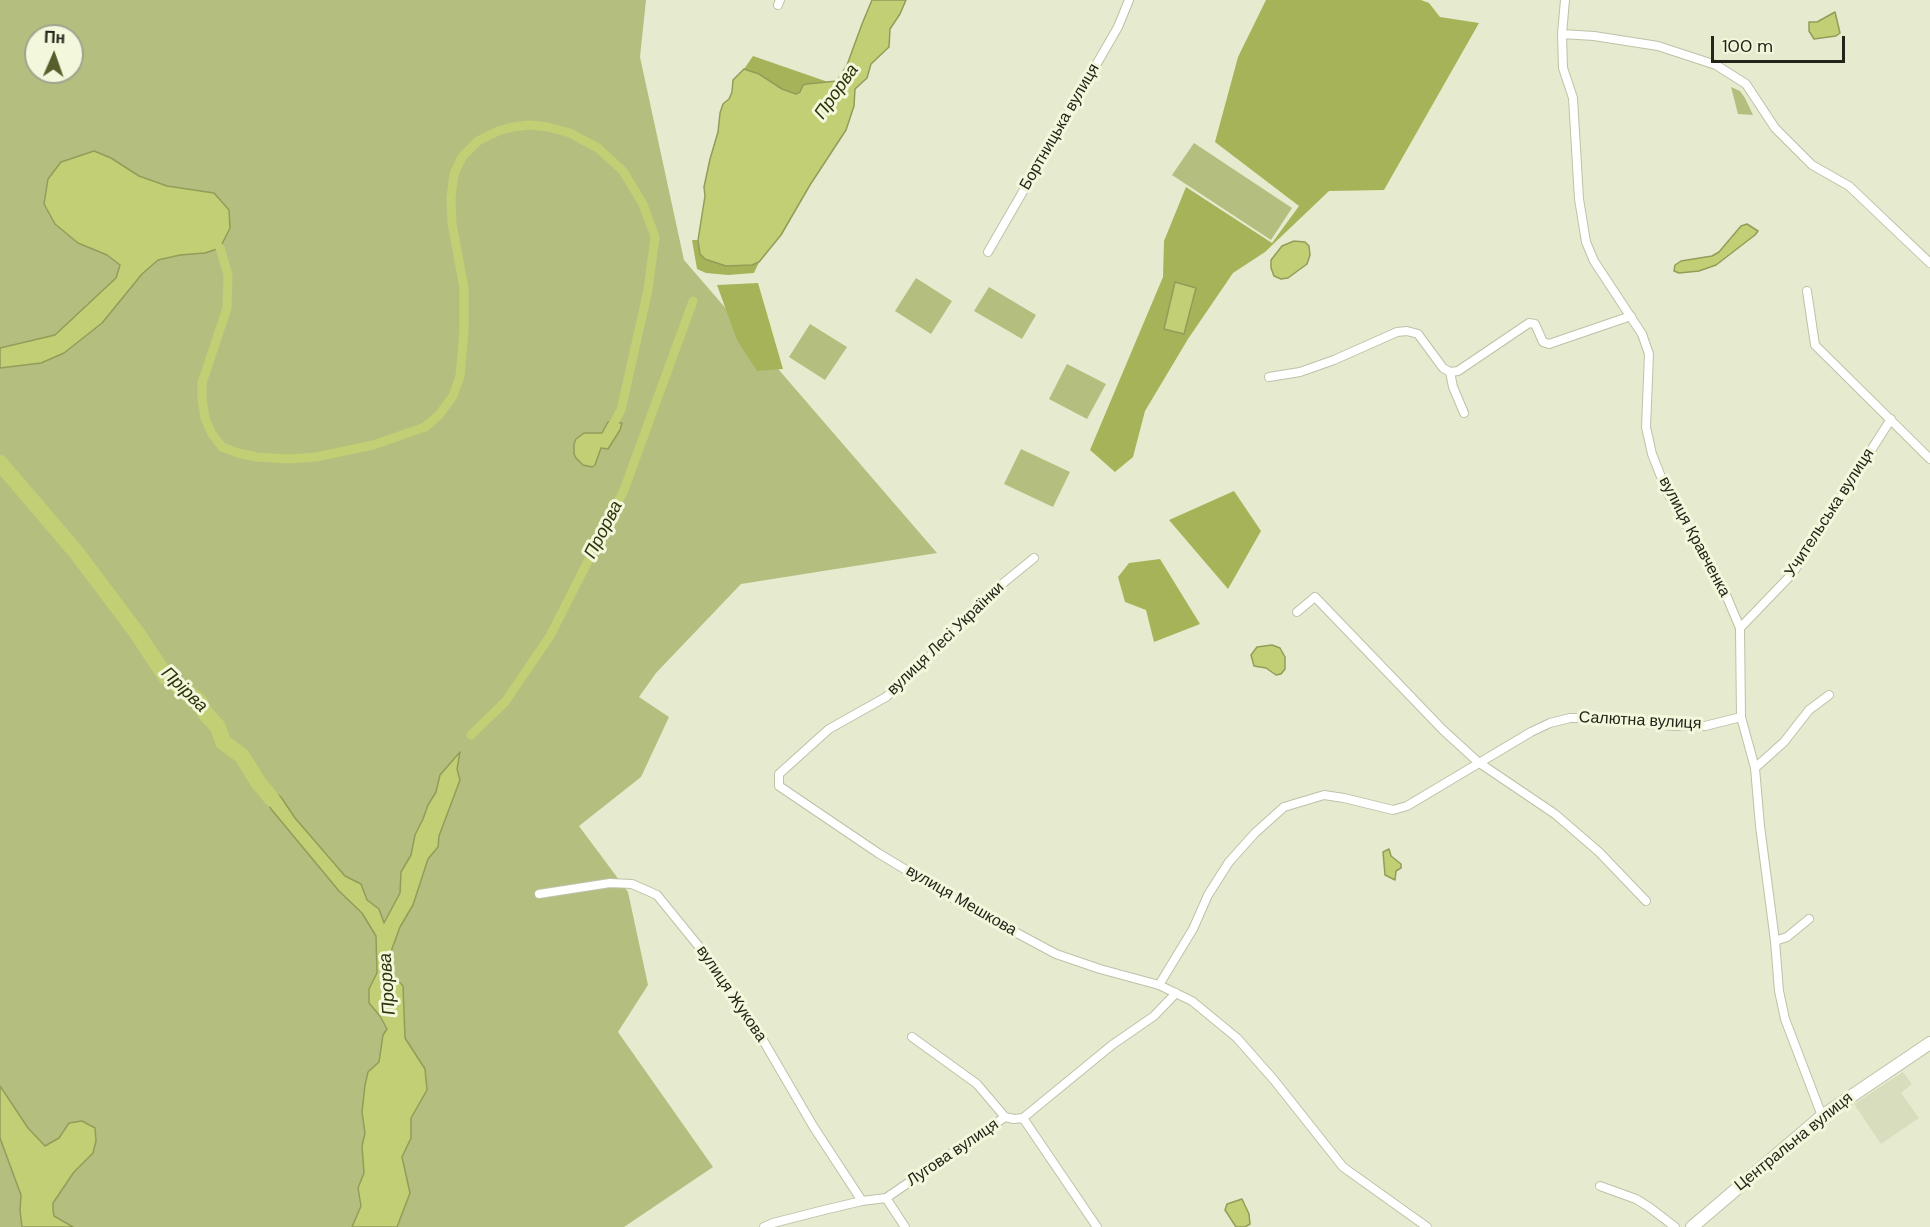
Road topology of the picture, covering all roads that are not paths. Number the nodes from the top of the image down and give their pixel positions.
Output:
1 (1129, 0) edge
2 (1564, 0) edge
3 (1562, 34) junction
4 (988, 252) dead end
5 (1930, 263) edge
6 (1807, 291) dead end
7 (1631, 316) junction
8 (1450, 372) junction
9 (1269, 377) dead end
10 (1464, 413) dead end
11 (1891, 419) junction
12 (1930, 459) edge
13 (1034, 558) dead end
14 (1297, 612) dead end
15 (1740, 628) junction
16 (1829, 695) dead end
17 (1741, 717) junction
18 (1478, 762) junction
19 (1755, 768) junction
20 (779, 786) joint
21 (539, 894) dead end
22 (1646, 901) dead end
23 (1809, 919) dead end
24 (1775, 942) junction
25 (1159, 985) junction
26 (1176, 993) junction
27 (912, 1036) dead end
28 (1930, 1043) edge
29 (1822, 1116) junction
30 (1005, 1117) junction
31 (1023, 1118) junction
32 (1600, 1186) dead end
33 (886, 1198) junction
34 (862, 1201) junction
35 (764, 1227) edge
36 (905, 1227) edge
37 (1097, 1227) edge
38 (1427, 1227) edge
39 (1675, 1227) edge
40 (1692, 1227) edge

1 - 4 street, Бортницька вулиця
2 - 3 street, вулиця Кравченка
3 - 5 street
3 - 7 street, вулиця Кравченка
6 - 11 street
7 - 8 street
7 - 15 street, вулиця Кравченка
8 - 9 street
8 - 10 street
11 - 12 street
11 - 15 street, Учительська вулиця
13 - 20 street, вулиця Лесі Українки
14 - 18 street
15 - 17 street, вулиця Кравченка
16 - 19 street
17 - 18 street, Салютна вулиця
17 - 19 street, вулиця Кравченка
18 - 22 street
18 - 25 street, Салютна вулиця
19 - 24 street, вулиця Кравченка
20 - 25 street, вулиця Мешкова
21 - 34 street, вулиця Жукова
23 - 24 street
24 - 29 street, вулиця Кравченка
25 - 26 street, вулиця Мешкова
26 - 31 street
26 - 38 street, вулиця Мешкова
27 - 30 street
28 - 29 street, Центральна вулиця
29 - 40 street, Центральна вулиця
30 - 31 street, Лугова вулиця
30 - 33 street, Лугова вулиця
31 - 37 street
32 - 39 street
33 - 34 street, Лугова вулиця
33 - 36 street
34 - 35 street, Лугова вулиця

